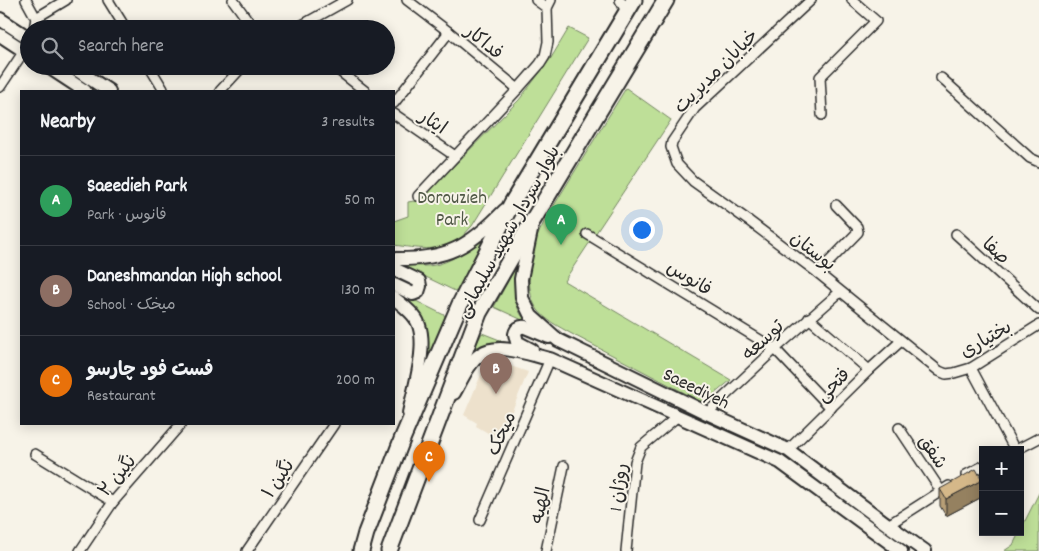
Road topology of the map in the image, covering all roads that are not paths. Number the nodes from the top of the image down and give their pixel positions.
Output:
1 (26, 0) edge
2 (66, 0) edge
3 (108, 0) edge
4 (233, 0) edge
5 (347, 0) edge
6 (407, 0) edge
7 (536, 0) edge
8 (666, 0) edge
9 (811, 0) edge
10 (852, 0) edge
11 (333, 3) edge
12 (549, 4) edge
13 (627, 4) edge
14 (36, 18) joint
15 (0, 19) edge
16 (120, 20) edge
17 (247, 20) edge
18 (308, 20) edge
19 (20, 32) edge
20 (449, 32) junction
21 (0, 35) edge
22 (20, 49) edge
23 (20, 61) edge
24 (61, 75) edge
25 (85, 75) edge
26 (154, 75) edge
27 (236, 75) edge
28 (345, 75) edge
29 (941, 78) dead end
30 (0, 88) edge
31 (163, 89) dead end
32 (518, 89) junction
33 (83, 90) edge
34 (107, 90) edge
35 (223, 90) edge
36 (364, 90) edge
37 (395, 102) edge
38 (395, 115) edge
39 (822, 115) dead end
40 (670, 147) joint
41 (1039, 152) edge
42 (456, 156) junction
43 (1030, 158) junction
44 (1039, 162) edge
45 (418, 196) dead end
46 (512, 202) junction
47 (836, 205) dead end
48 (533, 220) junction
49 (587, 234) dead end
50 (956, 234) dead end
51 (395, 259) edge
52 (395, 269) edge
53 (818, 272) junction
54 (395, 285) edge
55 (840, 292) junction
56 (395, 299) edge
57 (1039, 310) edge
58 (809, 318) junction
59 (1039, 325) edge
60 (558, 340) junction
61 (901, 341) junction
62 (775, 349) junction
63 (550, 359) junction
64 (971, 368) junction
65 (869, 370) junction
66 (946, 374) joint
67 (831, 408) junction
68 (443, 410) junction
69 (707, 413) junction
70 (678, 416) junction
71 (180, 425) edge
72 (333, 425) edge
73 (899, 428) dead end
74 (404, 437) junction
75 (1039, 438) edge
76 (1014, 446) edge
77 (1024, 446) edge
78 (788, 450) junction
79 (35, 454) dead end
80 (564, 466) dead end
81 (979, 471) edge
82 (941, 491) junction
83 (113, 502) junction
84 (480, 520) dead end
85 (888, 525) junction
86 (880, 536) junction
87 (80, 551) edge
88 (247, 551) edge
89 (361, 551) edge
90 (389, 551) edge
91 (546, 551) edge
92 (626, 551) edge
93 (901, 551) edge
94 (925, 551) edge

1 - 14 street
2 - 14 street
3 - 16 street
4 - 17 street
5 - 11 street
6 - 20 street, فداکار
7 - 12 street
8 - 48 highway, بلوار سردار شهید سلیمانی
9 - 40 street, خیابان مدیریت
10 - 39 street
11 - 18 street
12 - 32 street
13 - 46 highway, بلوار سردار شهید سلیمانی
15 - 19 main road
20 - 32 street, فداکار
20 - 37 street
21 - 22 main road
23 - 30 street
24 - 33 main road
25 - 34 main road
26 - 31 street
27 - 35 street
28 - 36 street
29 - 43 street
32 - 42 street
38 - 42 street, ایثار
40 - 53 street, بوستان
41 - 43 street
42 - 45 street
43 - 44 street
46 - 51 main road
46 - 74 highway, بلوار سردار شهید سلیمانی
47 - 53 street
48 - 60 main road, Saeediyeh
48 - 68 highway, بلوار سردار شهید سلیمانی
49 - 62 street, فانوس
50 - 57 street, صفا
52 - 54 main road
53 - 55 street, بوستان
55 - 58 street, توسعه
55 - 61 street, بوستان
56 - 74 main road
58 - 62 street, توسعه
58 - 65 street
59 - 64 street, بختیاری
60 - 63 main road
60 - 69 main road, Saeediyeh
61 - 65 street, فتحی
61 - 66 street, بوستان
62 - 67 street, فانوس
62 - 69 street, توسعه
63 - 68 main road, Saeediyeh
63 - 70 main road, Saeediyeh
63 - 84 street, میخک
64 - 66 street, بختیاری
64 - 76 street
65 - 67 street, فتحی
67 - 78 street, فتحی
68 - 90 highway, بلوار سردار شهید سلیمانی
69 - 78 main road, Saeediyeh
70 - 86 main road, Saeediyeh
70 - 92 street, روژان 1
71 - 83 street, نگین ۲
72 - 88 street, نگین ۱
73 - 82 street, شفق
74 - 89 highway, بلوار سردار شهید سلیمانی
75 - 77 street
78 - 85 main road, Saeediyeh
79 - 83 street
80 - 91 street, الهیه
81 - 82 street
82 - 85 street
83 - 87 street, نگین ۲
85 - 86 main road
85 - 94 main road, Saeediyeh
86 - 93 main road, Saeediyeh

